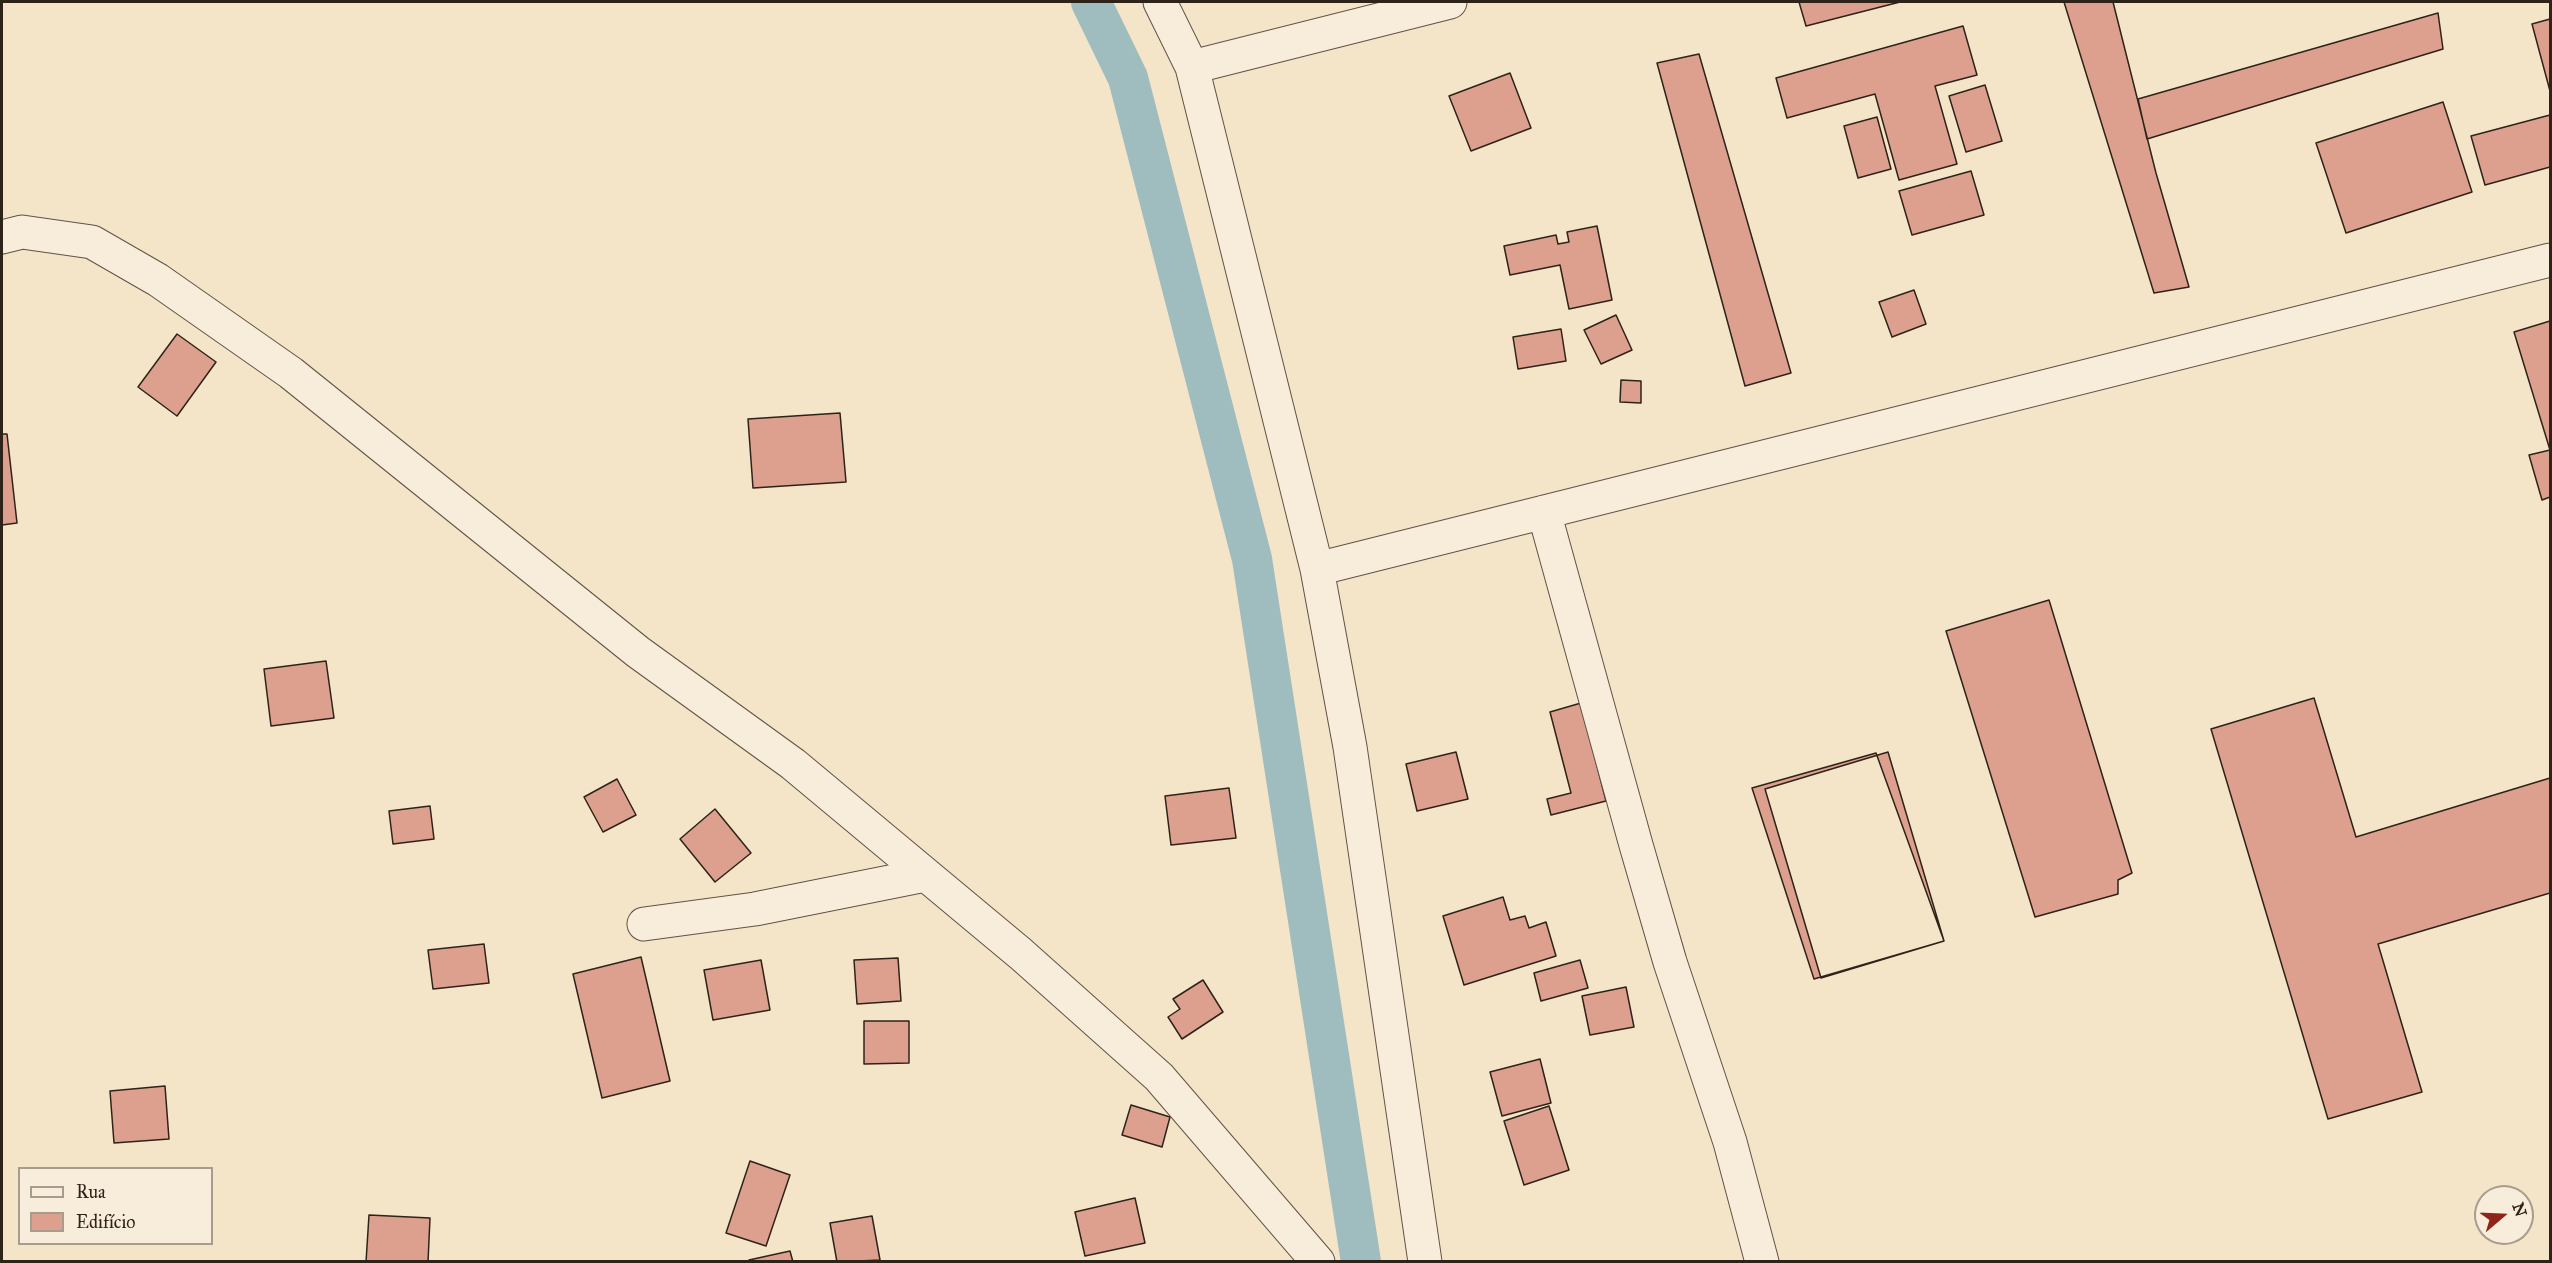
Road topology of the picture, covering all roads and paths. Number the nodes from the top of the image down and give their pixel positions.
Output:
1 (1160, 2) edge
2 (1450, 2) edge
3 (1192, 67) junction
4 (2, 237) edge
5 (2550, 260) edge
6 (1544, 512) junction
7 (1317, 569) junction
8 (925, 874) junction
9 (644, 924) dead end
10 (1318, 1262) edge
11 (1425, 1262) edge
12 (1762, 1262) edge

1 - 3 street
2 - 3 street
3 - 7 street
4 - 8 street
5 - 6 street
6 - 7 street
6 - 12 street
7 - 11 street
8 - 9 street
8 - 10 street

